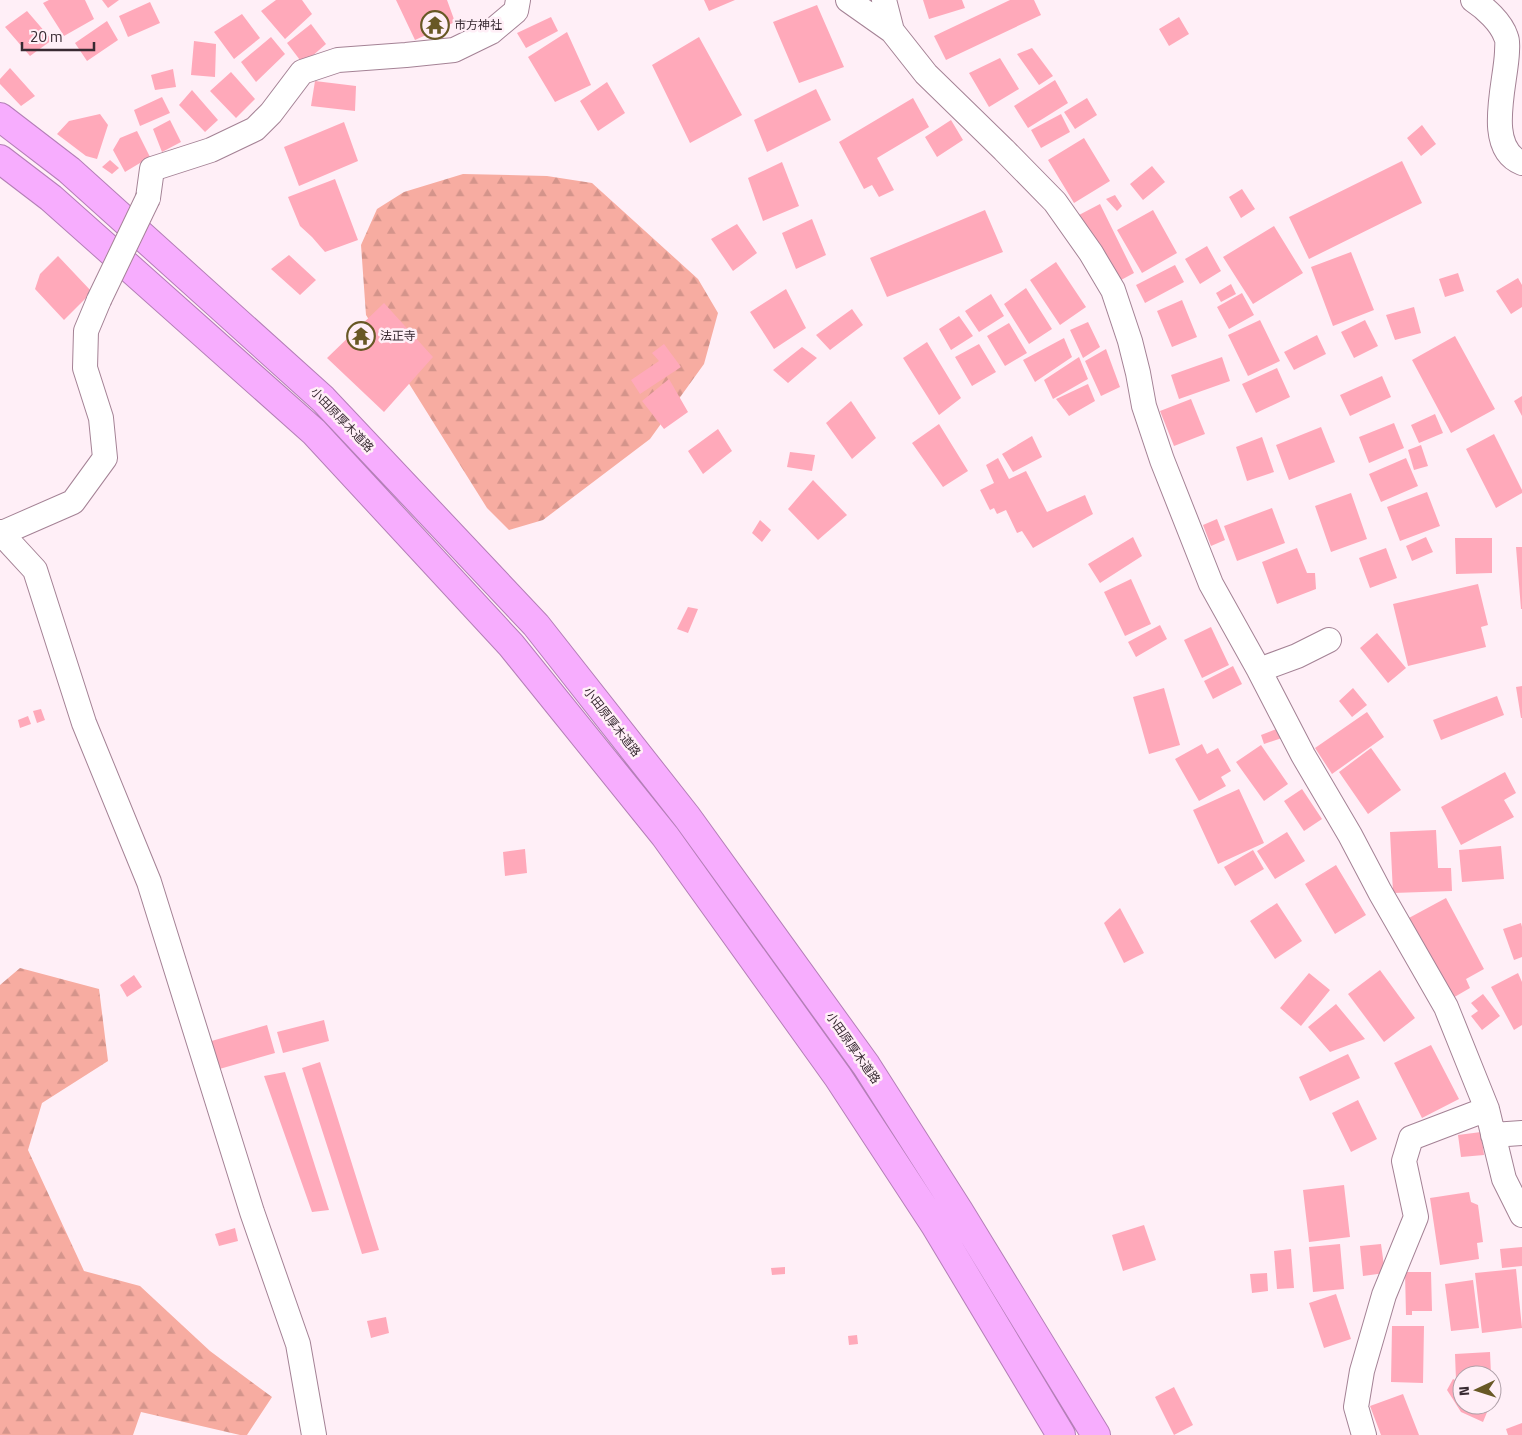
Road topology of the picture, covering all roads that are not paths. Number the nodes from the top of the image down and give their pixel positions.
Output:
1 (518, 0) edge
2 (848, 0) edge
3 (884, 0) edge
4 (1473, 0) edge
5 (892, 31) junction
6 (0, 117) edge
7 (0, 159) edge
8 (1522, 163) edge
9 (1, 532) edge
10 (1329, 640) dead end
11 (1259, 670) junction
12 (1487, 1109) junction
13 (1522, 1133) edge
14 (1493, 1135) junction
15 (1522, 1215) edge
16 (314, 1435) edge
17 (1061, 1435) edge
18 (1096, 1435) edge
19 (1364, 1435) edge

1 - 9 street, bridge
2 - 5 street
3 - 5 street
4 - 8 street
5 - 11 street
6 - 18 highway, 小田原厚木道路
7 - 17 highway
9 - 16 street
10 - 11 street
11 - 12 street
12 - 14 street
12 - 19 street
13 - 14 street
14 - 15 street

